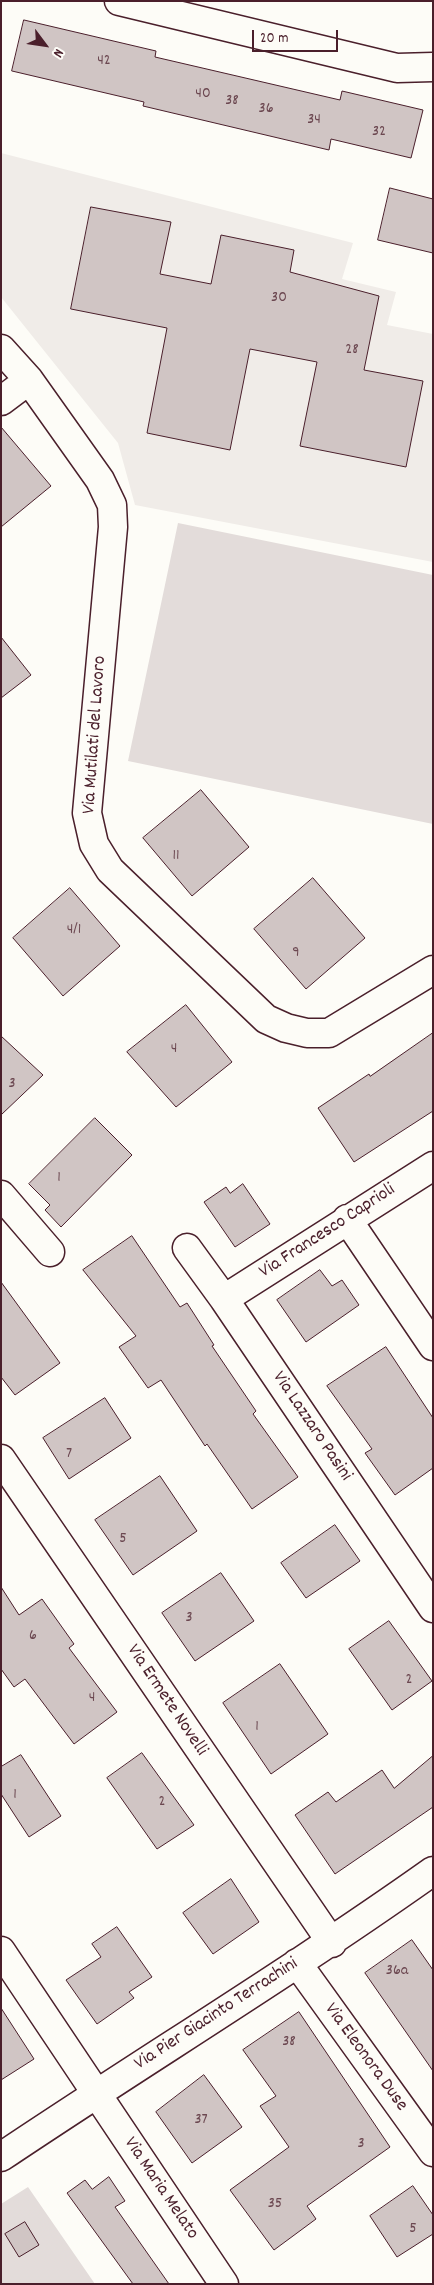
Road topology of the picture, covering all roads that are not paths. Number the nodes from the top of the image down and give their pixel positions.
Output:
1 (119, 1) edge
2 (433, 67) edge
3 (1, 349) edge
4 (29, 380) junction
5 (1, 401) edge
6 (433, 970) edge
7 (433, 1166) edge
8 (1, 1196) edge
9 (347, 1219) junction
10 (187, 1248) dead end
11 (50, 1252) dead end
12 (224, 1299) junction
13 (433, 1346) edge
14 (1, 1459) edge
15 (433, 1608) edge
16 (433, 1871) edge
17 (332, 1943) junction
18 (1, 1951) edge
19 (297, 1963) junction
20 (96, 2094) junction
21 (433, 2152) edge
22 (1, 2157) edge
23 (224, 2284) edge

1 - 2 street
3 - 4 street, Via Mutilati del Lavoro
4 - 5 street
4 - 6 street, Via Mutilati del Lavoro
7 - 9 street, Via Francesco Caprioli
8 - 11 street
9 - 12 street, Via Francesco Caprioli
9 - 13 street
10 - 12 street, Via Lazzaro Pasini
12 - 15 street, Via Lazzaro Pasini
14 - 17 street, Via Ermete Novelli
16 - 17 street, Via Pier Giacinto Terrachini
17 - 19 street, Via Pier Giacinto Terrachini
18 - 20 street, Via Maria Melato
19 - 20 street, Via Pier Giacinto Terrachini
19 - 21 street, Via Eleonora Duse
20 - 22 street, Via Pier Giacinto Terrachini
20 - 23 street, Via Maria Melato

